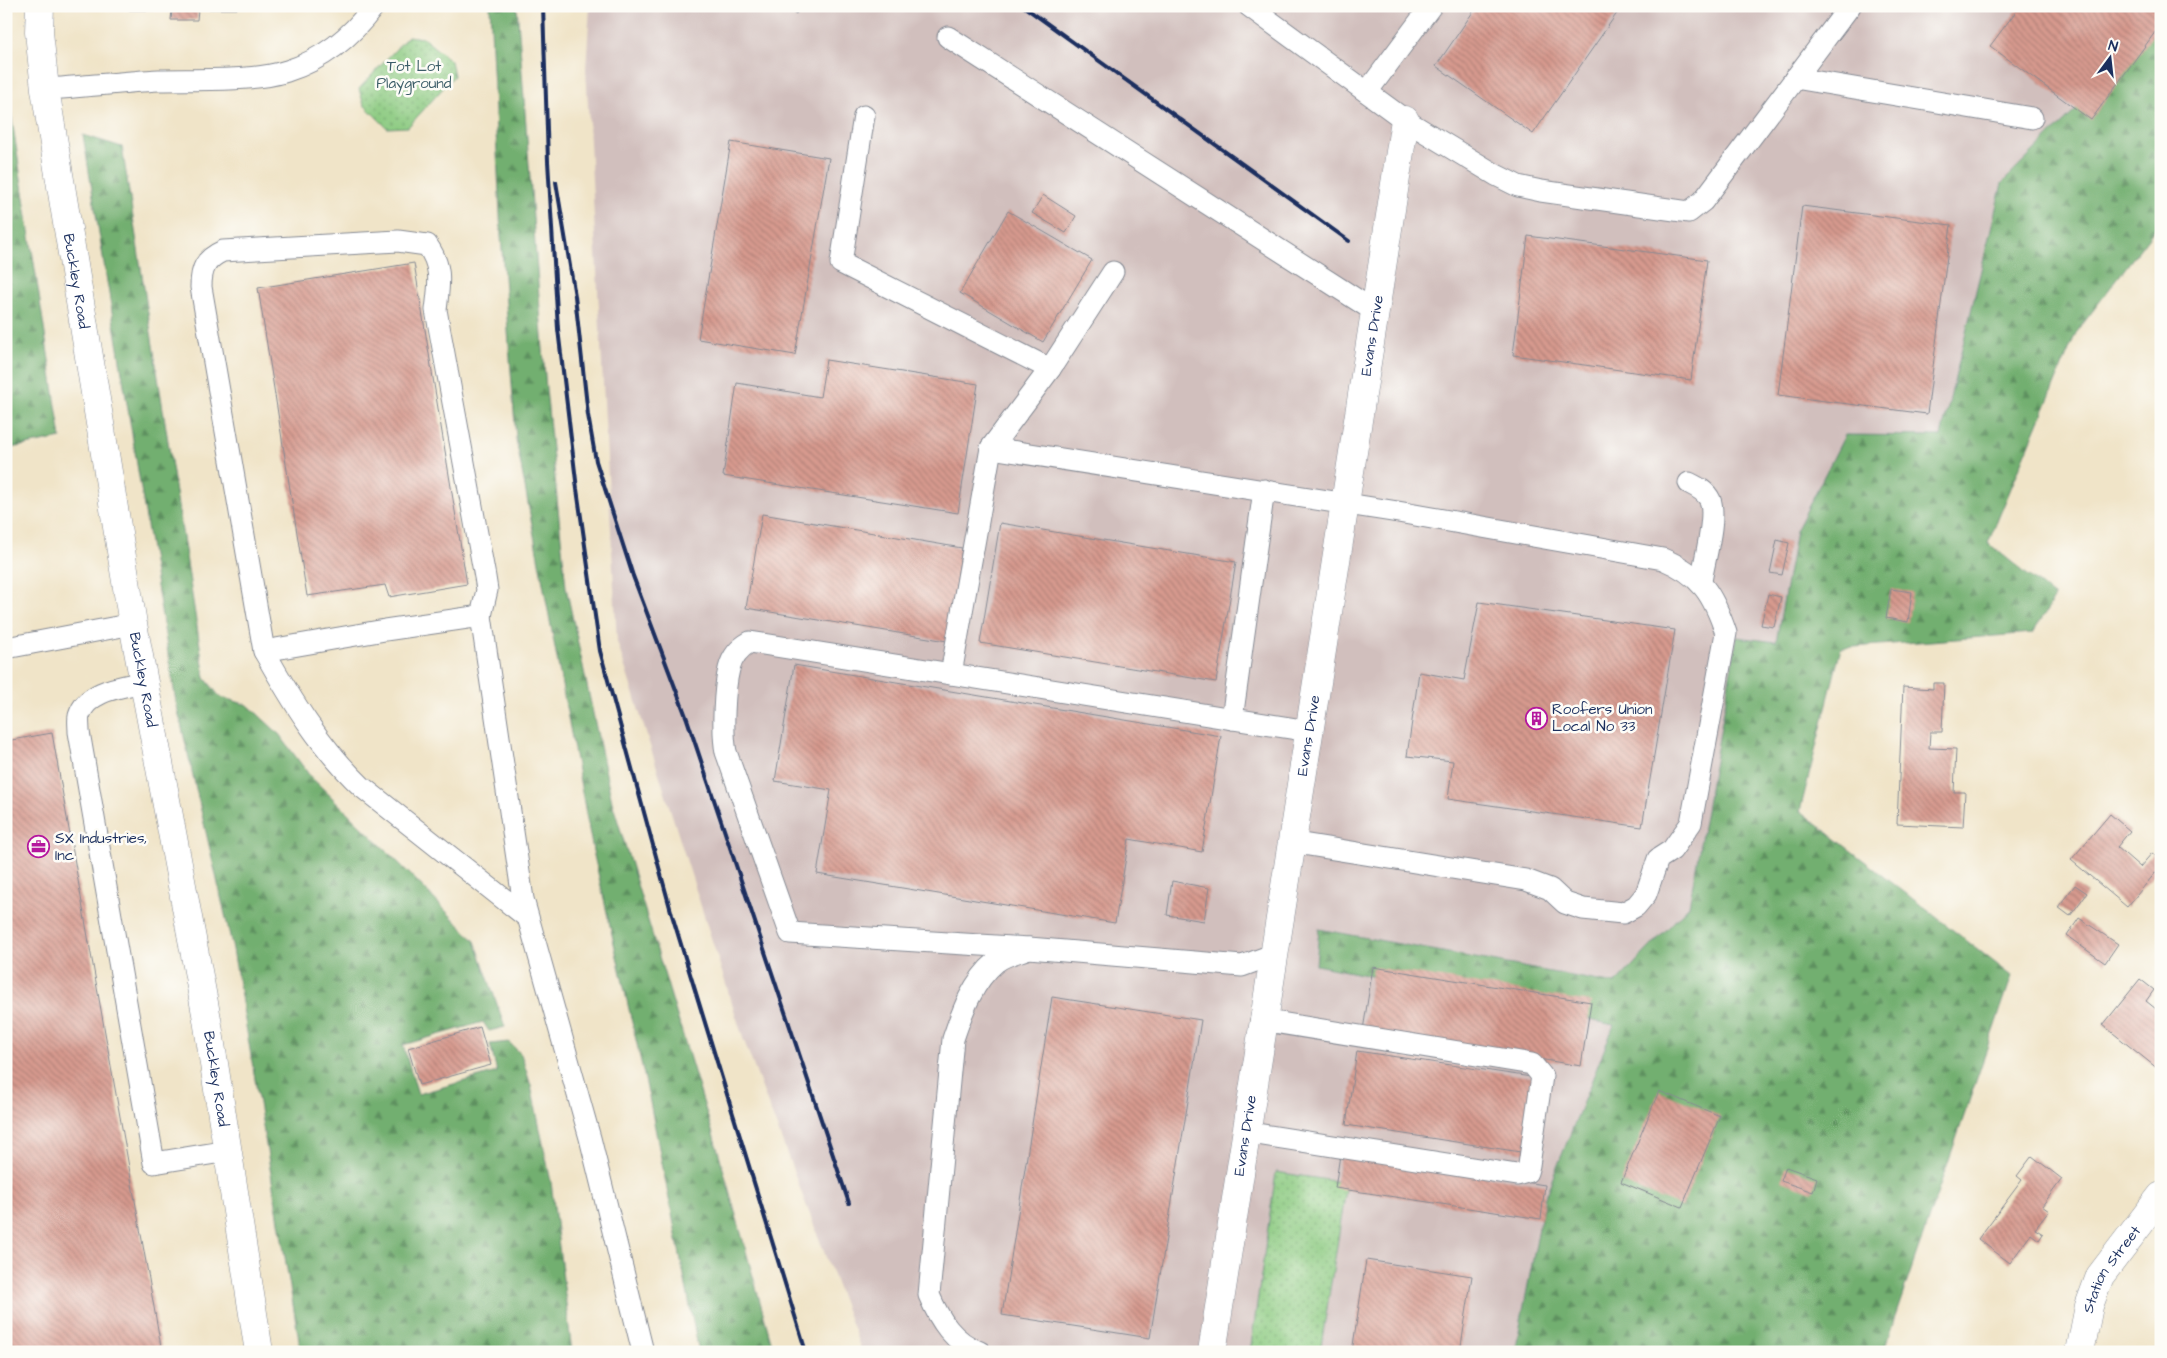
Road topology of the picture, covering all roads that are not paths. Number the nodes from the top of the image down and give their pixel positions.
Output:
1 (40, 6) edge
2 (374, 6) edge
3 (1249, 6) edge
4 (1431, 6) edge
5 (1850, 6) edge
6 (948, 36) dead end
7 (1795, 78) junction
8 (45, 89) junction
9 (1367, 92) junction
10 (864, 116) dead end
11 (2032, 118) dead end
12 (1406, 120) junction
13 (1113, 272) dead end
14 (1376, 312) junction
15 (1050, 369) junction
16 (991, 448) junction
17 (1689, 483) dead end
18 (1264, 490) junction
19 (1347, 504) junction
20 (1701, 581) junction
21 (481, 616) junction
22 (133, 624) junction
23 (6, 648) edge
24 (264, 651) junction
25 (952, 674) junction
26 (144, 682) junction
27 (1232, 718) junction
28 (1309, 731) junction
29 (1290, 842) junction
30 (528, 918) junction
31 (1029, 948) junction
32 (1272, 954) junction
33 (1262, 1020) junction
34 (1244, 1132) junction
35 (228, 1151) junction
36 (2161, 1196) edge
37 (643, 1350) edge
38 (259, 1352) edge
39 (980, 1352) edge
40 (1212, 1352) edge
41 (2080, 1352) edge

1 - 8 street, Buckley Road
2 - 8 lane
3 - 9 lane
4 - 9 lane
5 - 7 lane
6 - 14 lane
7 - 11 lane
7 - 12 lane
8 - 22 street, Buckley Road
9 - 12 lane
10 - 15 lane
12 - 14 street, Evans Drive
13 - 15 lane
14 - 19 street, Evans Drive
15 - 16 lane
16 - 18 lane
16 - 25 lane
17 - 20 lane
18 - 19 lane
18 - 27 lane
19 - 20 lane
19 - 28 street, Evans Drive
20 - 29 lane
21 - 24 lane
21 - 24 lane
21 - 30 lane
22 - 23 lane
22 - 26 street, Buckley Road
24 - 30 lane
25 - 27 lane
25 - 31 lane
26 - 35 street, Buckley Road
26 - 35 lane
27 - 28 lane
28 - 29 street, Evans Drive
29 - 32 street, Evans Drive
30 - 37 lane
31 - 32 lane
31 - 39 lane
32 - 33 street, Evans Drive
33 - 34 street, Evans Drive
33 - 34 lane
34 - 40 street, Evans Drive
35 - 38 street, Buckley Road
36 - 41 street, Station Street

